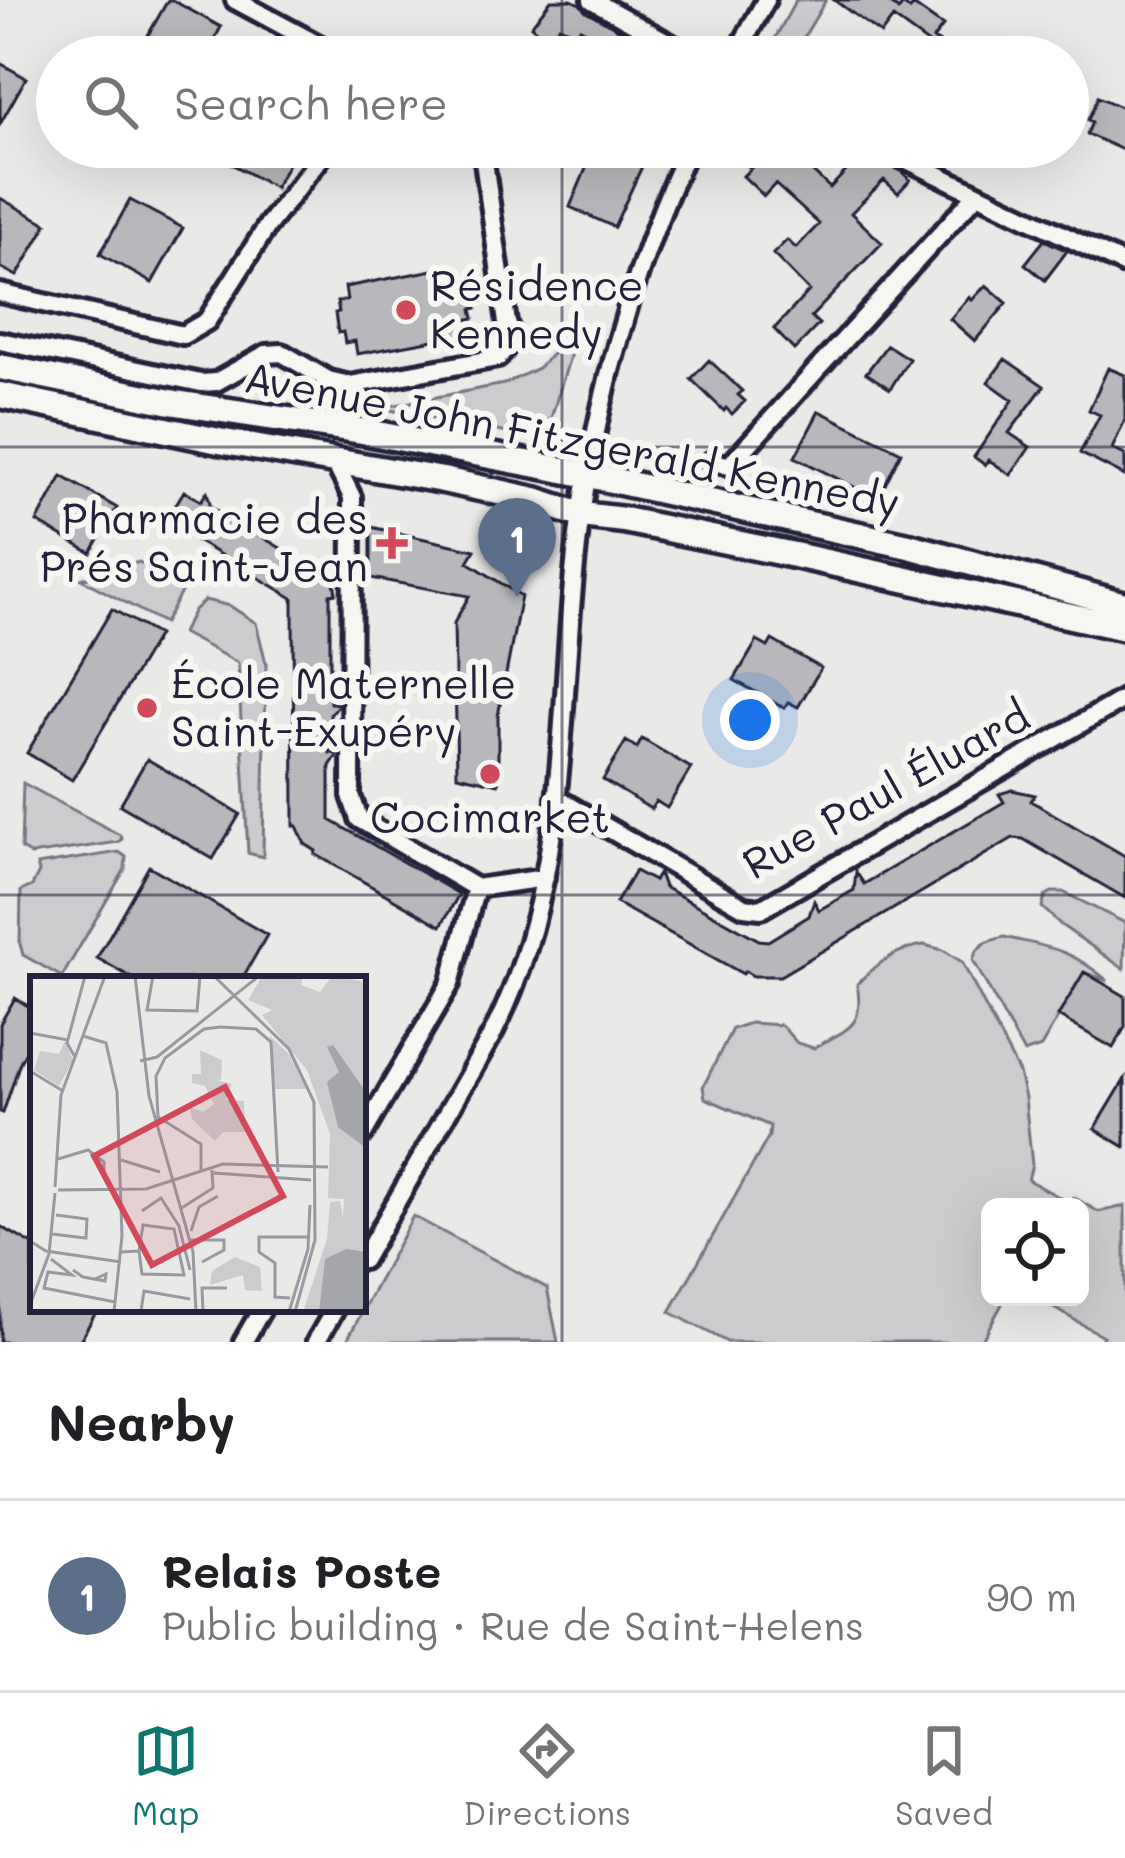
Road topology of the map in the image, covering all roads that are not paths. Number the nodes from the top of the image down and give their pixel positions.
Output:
1 (235, 0) edge
2 (592, 0) edge
3 (766, 0) edge
4 (301, 36) edge
5 (656, 36) edge
6 (746, 36) edge
7 (313, 168) edge
8 (485, 168) edge
9 (679, 168) edge
10 (922, 168) edge
11 (976, 195) junction
12 (1125, 265) edge
13 (0, 293) edge
14 (0, 341) edge
15 (0, 367) edge
16 (0, 395) edge
17 (333, 459) junction
18 (712, 460) dead end
19 (589, 475) junction
20 (581, 515) junction
21 (1125, 605) edge
22 (1125, 628) edge
23 (1125, 698) edge
24 (556, 799) junction
25 (545, 878) junction
26 (476, 888) junction
27 (366, 1129) edge
28 (366, 1255) edge
29 (260, 1312) edge
30 (333, 1312) edge
31 (243, 1342) edge
32 (316, 1342) edge

1 - 4 street
2 - 5 street
3 - 6 street
7 - 13 street
8 - 14 street
9 - 19 street
10 - 11 street
11 - 12 street
11 - 18 street
15 - 19 main road, Avenue John Fitzgerald Kennedy
16 - 17 main road, Avenue John Fitzgerald Kennedy
17 - 20 main road, Avenue John Fitzgerald Kennedy
17 - 26 street
19 - 20 street
19 - 21 main road, Avenue John Fitzgerald Kennedy
20 - 22 main road, Avenue John Fitzgerald Kennedy
20 - 24 street
23 - 24 street, Rue Paul Éluard
24 - 25 street
25 - 26 street
25 - 28 street
26 - 27 street
29 - 31 street
30 - 32 street

